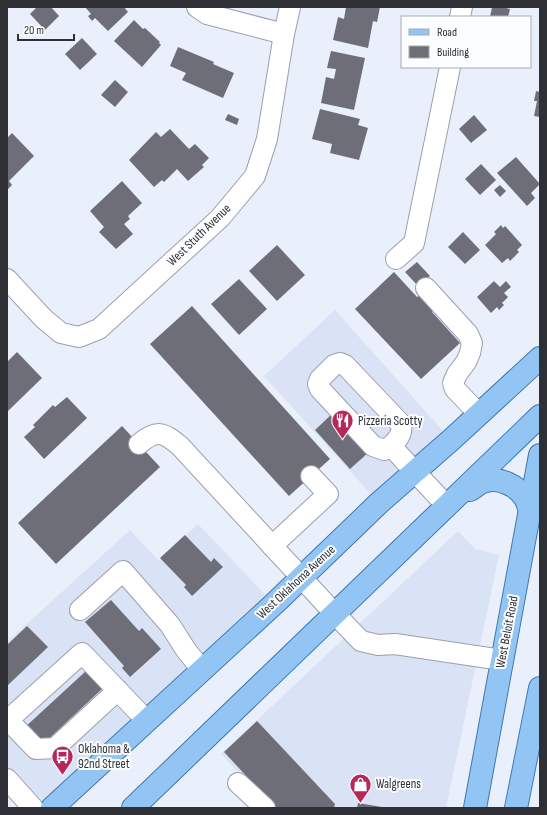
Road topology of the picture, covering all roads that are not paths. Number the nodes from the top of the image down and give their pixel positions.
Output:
1 (197, 7) edge
2 (290, 7) edge
3 (284, 34) junction
4 (450, 68) edge
5 (396, 259) dead end
6 (7, 279) edge
7 (426, 288) dead end
8 (540, 358) edge
9 (479, 414) junction
10 (540, 416) edge
11 (139, 444) dead end
12 (391, 446) dead end
13 (540, 455) edge
14 (414, 472) junction
15 (311, 476) dead end
16 (447, 506) junction
17 (530, 510) junction
18 (272, 546) junction
19 (302, 577) junction
20 (80, 610) dead end
21 (335, 614) junction
22 (502, 660) junction
23 (202, 670) junction
24 (540, 688) edge
25 (118, 690) junction
26 (8, 720) edge
27 (147, 721) junction
28 (7, 779) edge
29 (238, 783) dead end
30 (33, 808) edge
31 (52, 808) edge
32 (133, 808) edge
33 (265, 808) edge
34 (475, 808) edge
35 (516, 808) edge

1 - 3 street
2 - 3 street, West Stuth Avenue
3 - 6 street, West Stuth Avenue
4 - 5 street
7 - 9 street
8 - 9 main road, West Oklahoma Avenue
9 - 14 main road, West Oklahoma Avenue
10 - 16 main road
11 - 18 street
12 - 14 street
13 - 17 main road, West Beloit Road
14 - 16 street
14 - 19 main road, West Oklahoma Avenue
15 - 18 street
16 - 17 main road
16 - 21 main road
17 - 22 main road, West Beloit Road
18 - 19 street
19 - 21 street
19 - 23 main road, West Oklahoma Avenue
20 - 23 street
21 - 22 street
21 - 32 main road
22 - 34 main road, West Beloit Road
23 - 27 main road, West Oklahoma Avenue
24 - 35 main road
25 - 26 street
25 - 26 street
25 - 27 street
27 - 31 main road, West Oklahoma Avenue
28 - 30 street
29 - 33 street

